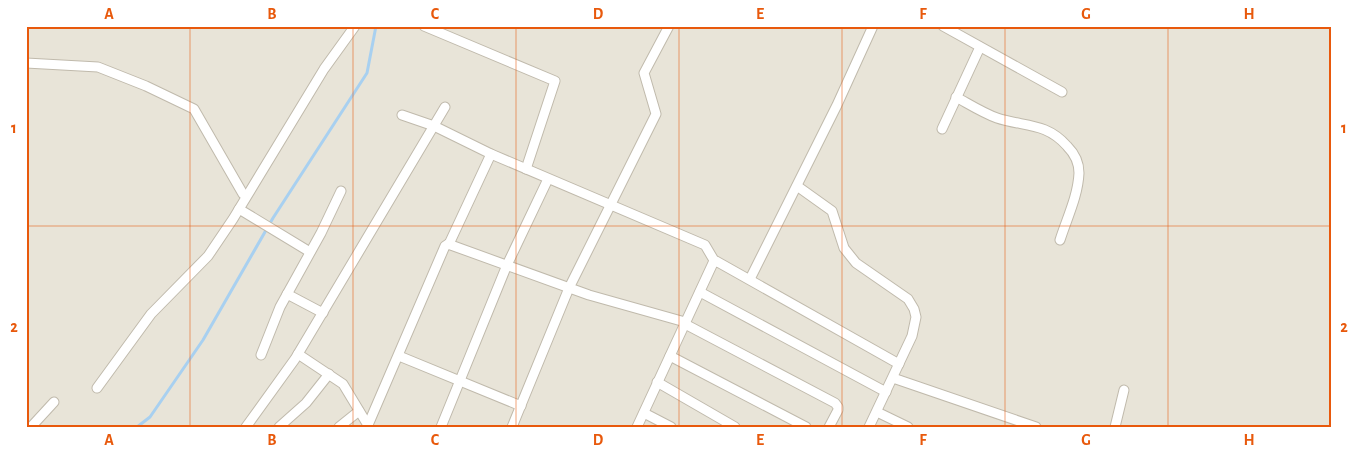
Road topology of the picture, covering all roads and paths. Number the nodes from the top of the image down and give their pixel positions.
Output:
1 (354, 26) edge
2 (424, 26) edge
3 (669, 26) edge
4 (874, 26) edge
5 (943, 26) edge
6 (980, 47) junction
7 (26, 63) edge
8 (1062, 92) dead end
9 (956, 98) junction
10 (445, 107) dead end
11 (402, 115) dead end
12 (434, 126) junction
13 (942, 128) dead end
14 (490, 154) junction
15 (526, 169) junction
16 (548, 179) junction
17 (797, 186) junction
18 (341, 191) dead end
19 (243, 194) dead end
20 (610, 206) junction
21 (239, 209) junction
22 (1060, 240) dead end
23 (449, 244) junction
24 (310, 252) junction
25 (715, 262) junction
26 (507, 265) junction
27 (750, 278) junction
28 (569, 288) junction
29 (700, 292) junction
30 (287, 294) junction
31 (323, 313) junction
32 (685, 323) junction
33 (298, 354) junction
34 (261, 355) dead end
35 (399, 356) junction
36 (670, 356) junction
37 (899, 364) junction
38 (329, 374) junction
39 (893, 378) junction
40 (460, 381) junction
41 (657, 382) junction
42 (97, 388) dead end
43 (1124, 390) dead end
44 (886, 392) junction
45 (54, 402) dead end
46 (521, 406) junction
47 (359, 411) junction
48 (877, 412) junction
49 (644, 413) junction
50 (369, 426) edge
51 (905, 426) edge
52 (31, 427) edge
53 (246, 427) edge
54 (279, 427) edge
55 (339, 427) edge
56 (441, 427) edge
57 (512, 427) edge
58 (637, 427) edge
59 (671, 427) edge
60 (735, 427) edge
61 (806, 427) edge
62 (829, 427) edge
63 (869, 427) edge
64 (1036, 427) edge
65 (1115, 427) edge

1 - 21 street
2 - 15 street
3 - 20 street
4 - 17 street
5 - 6 street
6 - 8 street
6 - 9 street
7 - 19 street
9 - 13 street
9 - 22 street
10 - 12 street
11 - 12 street
12 - 14 street
12 - 31 street
14 - 15 street
14 - 23 street
15 - 16 street
16 - 20 street
16 - 26 street
17 - 27 street
17 - 37 street
18 - 24 street
20 - 25 street
20 - 28 street
21 - 24 street
21 - 42 street
23 - 26 street
23 - 35 street
24 - 30 street
25 - 27 street
25 - 29 street
26 - 28 street
26 - 40 street
27 - 37 street
28 - 32 street
28 - 46 street
29 - 32 street
29 - 44 street
30 - 31 street
30 - 34 street
31 - 33 street
32 - 36 street
32 - 62 street
33 - 38 street
33 - 53 street
35 - 40 street
35 - 50 street
36 - 41 street
36 - 61 street
37 - 39 street
38 - 47 street
38 - 54 street
39 - 44 street
39 - 64 street
40 - 46 street
40 - 56 street
41 - 49 street
41 - 60 street
43 - 65 street
44 - 48 street
45 - 52 street
46 - 57 street
47 - 50 street
47 - 55 street
48 - 51 street
48 - 63 street
49 - 58 street
49 - 59 street

